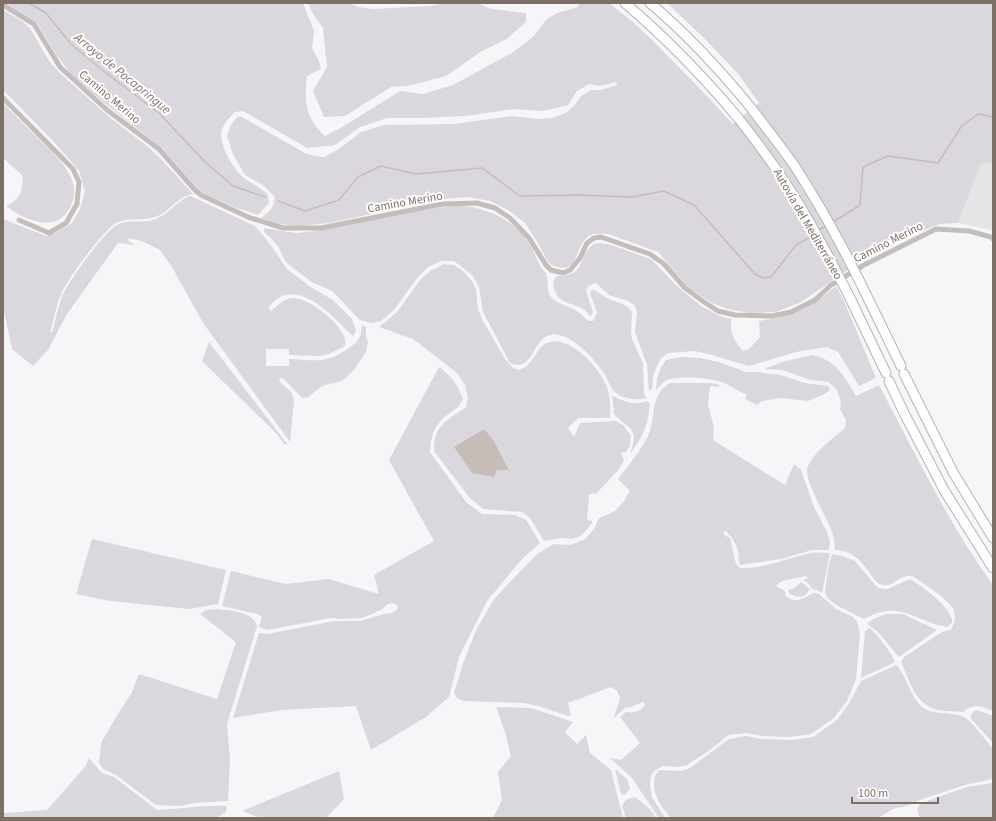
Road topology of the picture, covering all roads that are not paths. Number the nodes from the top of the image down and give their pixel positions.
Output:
1 (625, 3) edge
2 (650, 3) edge
3 (3, 5) edge
4 (3, 98) edge
5 (19, 220) dead end
6 (993, 239) edge
7 (993, 538) edge
8 (993, 568) edge

1 - 8 highway, Autovía del Mediterráneo, bridge
2 - 7 highway, Autovía del Mediterráneo, bridge
3 - 6 street, Camino Merino
4 - 5 street

